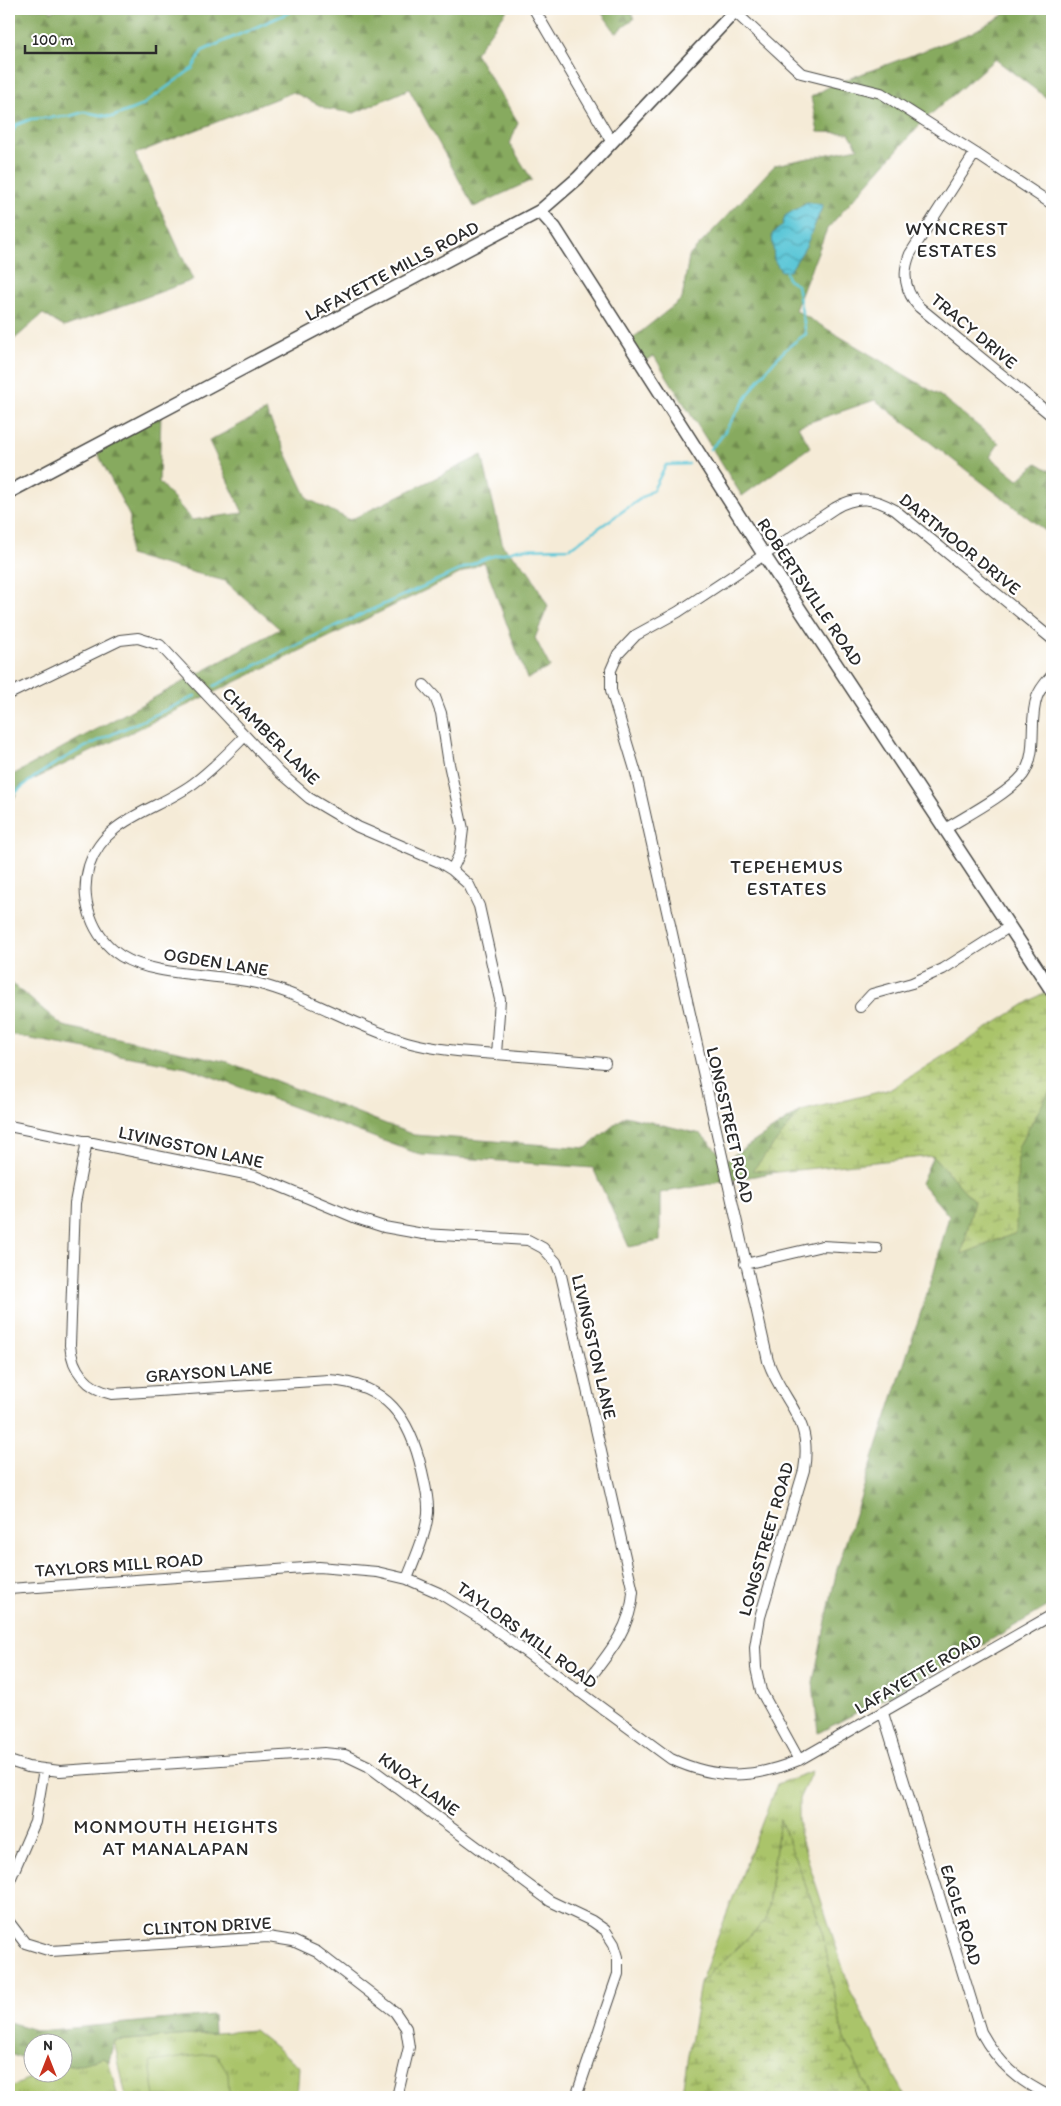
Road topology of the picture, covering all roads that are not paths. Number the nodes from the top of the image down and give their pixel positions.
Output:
1 (534, 9) edge
2 (736, 10) edge
3 (610, 142) junction
4 (975, 153) junction
5 (1052, 204) edge
6 (540, 211) junction
7 (1052, 416) edge
8 (9, 492) edge
9 (764, 555) junction
10 (1052, 639) edge
11 (1052, 675) edge
12 (424, 685) dead end
13 (9, 694) edge
14 (245, 736) junction
15 (945, 829) junction
16 (452, 870) junction
17 (1009, 927) junction
18 (1052, 991) edge
19 (860, 1007) dead end
20 (496, 1054) junction
21 (605, 1063) dead end
22 (9, 1126) edge
23 (87, 1141) junction
24 (877, 1249) dead end
25 (745, 1264) junction
26 (407, 1579) junction
27 (9, 1589) edge
28 (1052, 1615) edge
29 (579, 1692) junction
30 (883, 1713) junction
31 (798, 1760) junction
32 (9, 1761) edge
33 (44, 1769) junction
34 (9, 1882) edge
35 (9, 1922) edge
36 (397, 2097) edge
37 (576, 2097) edge
38 (1052, 2097) edge

1 - 3 street
2 - 3 street, LAFAYETTE MILLS ROAD
2 - 4 street
3 - 6 street, LAFAYETTE MILLS ROAD
4 - 5 street
4 - 7 street, TRACY DRIVE
6 - 8 street, LAFAYETTE MILLS ROAD
6 - 9 street, ROBERTSVILLE ROAD
9 - 10 street, DARTMOOR DRIVE
9 - 15 street, ROBERTSVILLE ROAD
9 - 25 street, LONGSTREET ROAD
11 - 15 street
12 - 16 street
13 - 14 street, CHAMBER LANE
14 - 16 street, CHAMBER LANE
14 - 20 street, OGDEN LANE
15 - 17 street, ROBERTSVILLE ROAD
16 - 20 street, CHAMBER LANE
17 - 18 street, ROBERTSVILLE ROAD
17 - 19 street
20 - 21 street, OGDEN LANE
22 - 23 street, LIVINGSTON LANE
23 - 26 street, GRAYSON LANE
23 - 29 street, LIVINGSTON LANE
24 - 25 street
25 - 31 street, LONGSTREET ROAD
26 - 27 street, TAYLORS MILL ROAD
26 - 29 street, TAYLORS MILL ROAD
28 - 30 street, LAFAYETTE ROAD
29 - 31 street, TAYLORS MILL ROAD
30 - 31 street, LAFAYETTE ROAD
30 - 38 street, EAGLE ROAD
32 - 33 street, KNOX LANE
33 - 34 street
33 - 37 street, KNOX LANE
35 - 36 street, CLINTON DRIVE

